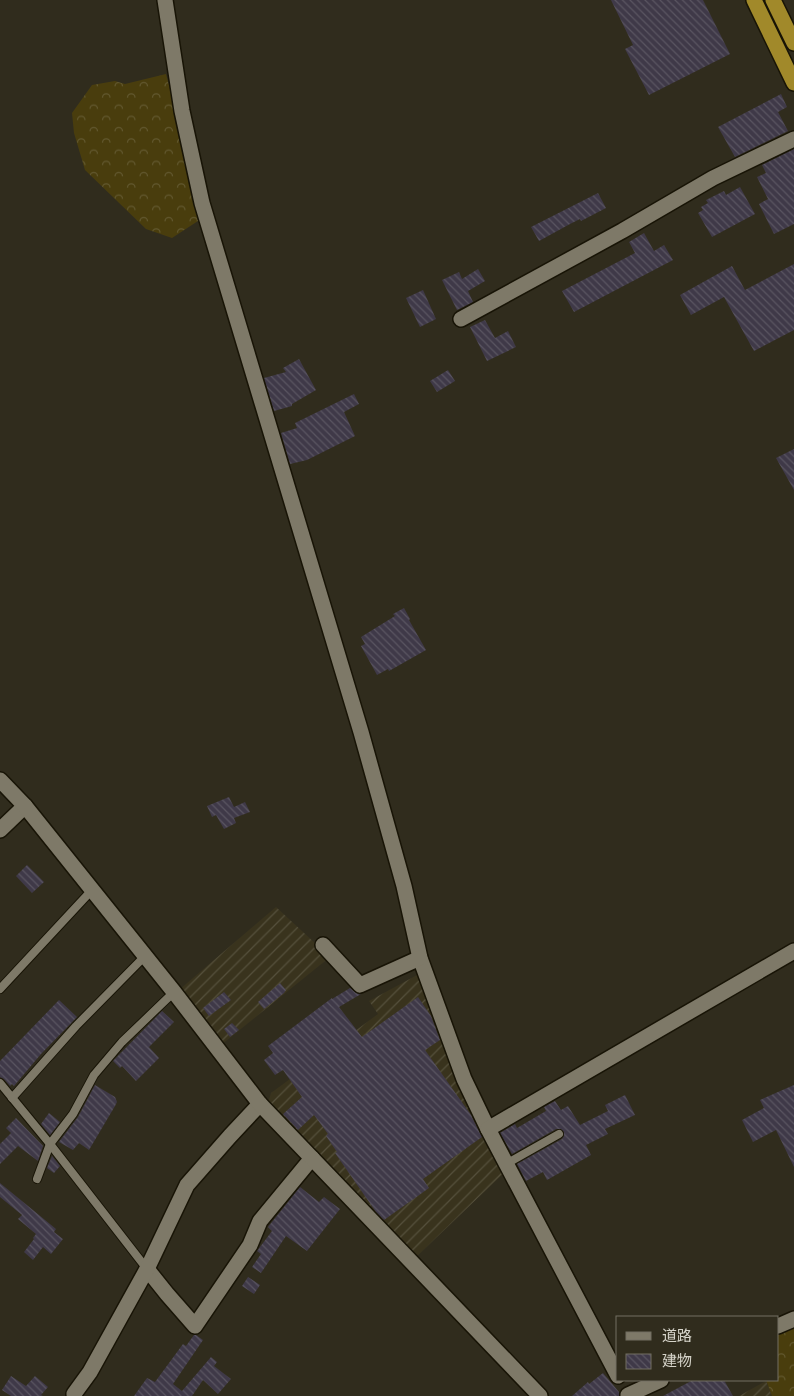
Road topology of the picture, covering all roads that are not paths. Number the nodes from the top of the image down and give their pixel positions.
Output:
1 (164, 0) edge
2 (754, 0) edge
3 (773, 0) edge
4 (794, 43) edge
5 (794, 83) edge
6 (794, 139) edge
7 (461, 319) dead end
8 (0, 780) edge
9 (25, 806) junction
10 (0, 830) edge
11 (92, 890) junction
12 (323, 945) dead end
13 (794, 951) edge
14 (145, 956) junction
15 (420, 958) junction
16 (0, 988) edge
17 (174, 992) junction
18 (0, 1083) edge
19 (12, 1098) junction
20 (260, 1104) junction
21 (488, 1129) junction
22 (559, 1134) dead end
23 (50, 1144) junction
24 (312, 1158) junction
25 (506, 1164) junction
26 (37, 1179) dead end
27 (147, 1269) junction
28 (794, 1319) edge
29 (779, 1326) edge
30 (616, 1372) edge
31 (621, 1381) edge
32 (659, 1381) edge
33 (74, 1394) dead end
34 (628, 1395) edge
35 (540, 1396) edge

1 - 15 street
2 - 5 highway
3 - 4 highway
6 - 7 street
8 - 9 street
9 - 10 street
9 - 11 street
11 - 14 street
11 - 16 lane
12 - 15 street
13 - 21 street
14 - 17 street
14 - 19 lane
15 - 21 street
17 - 20 street
17 - 23 lane
18 - 19 lane
19 - 23 lane
20 - 24 street
20 - 27 street
21 - 25 street
22 - 25 lane
23 - 26 lane
23 - 27 lane
24 - 27 street
24 - 35 street
25 - 30 street
27 - 33 street
28 - 29 street
31 - 34 street
32 - 34 street

